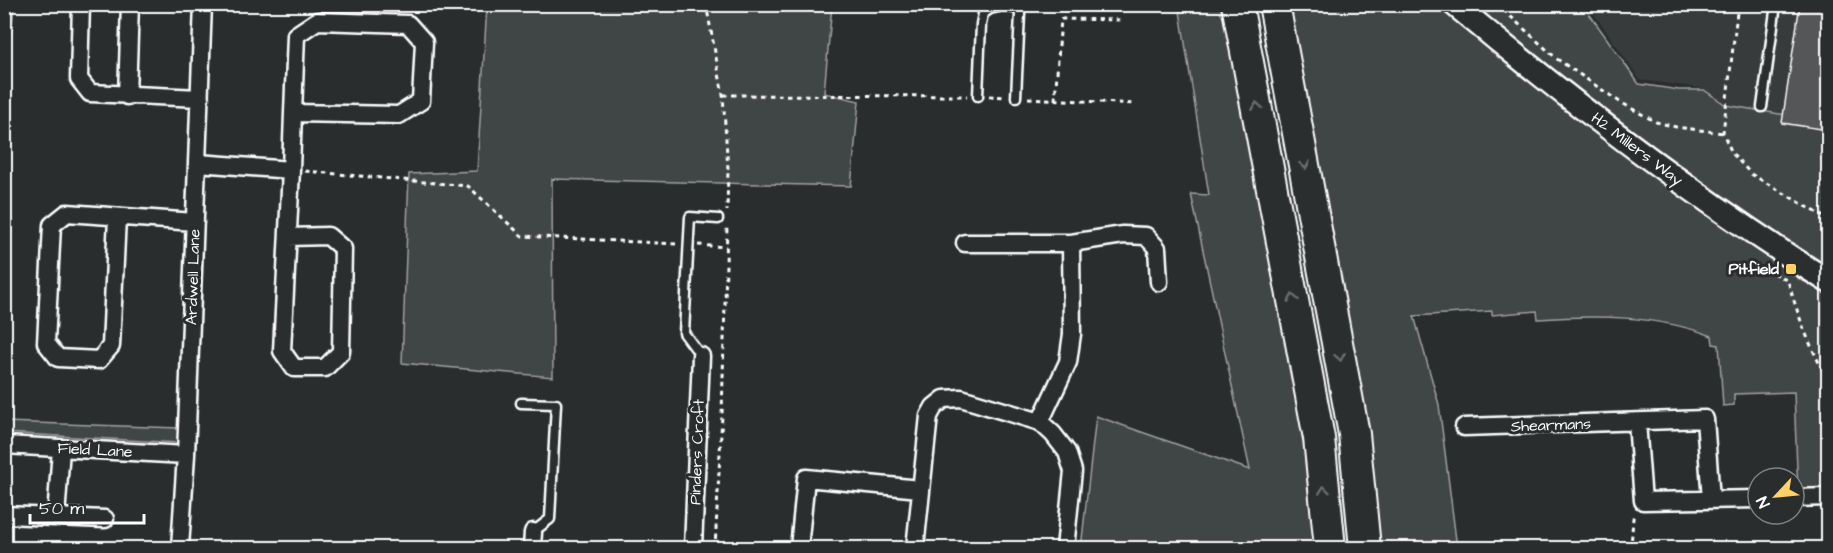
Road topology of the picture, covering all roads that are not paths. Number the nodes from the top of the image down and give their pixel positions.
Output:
1 (81, 4) edge
2 (130, 4) edge
3 (203, 4) edge
4 (1237, 4) edge
5 (1274, 4) edge
6 (1454, 4) edge
7 (1776, 4) edge
8 (1003, 5) edge
9 (127, 96) junction
10 (978, 96) road end
11 (1016, 97) road end
12 (200, 98) junction
13 (1762, 107) dead end
14 (292, 112) junction
15 (198, 163) junction
16 (291, 170) junction
17 (117, 217) junction
18 (718, 219) dead end
19 (195, 222) junction
20 (288, 237) junction
21 (965, 243) dead end
22 (1071, 243) junction
23 (1828, 281) edge
24 (1159, 282) dead end
25 (701, 356) joint
26 (521, 403) dead end
27 (1040, 422) junction
28 (1637, 422) junction
29 (1464, 428) dead end
30 (4, 445) edge
31 (61, 449) junction
32 (186, 455) junction
33 (920, 489) junction
34 (1828, 497) edge
35 (1806, 498) edge
36 (1746, 499) edge
37 (1711, 500) junction
38 (4, 515) edge
39 (56, 517) junction
40 (105, 519) dead end
41 (533, 540) edge
42 (180, 549) edge
43 (693, 549) edge
44 (799, 549) edge
45 (915, 549) edge
46 (1065, 549) edge
47 (1330, 549) edge
48 (1365, 549) edge

1 - 9 street
2 - 9 street
3 - 12 street, Ardwell Lane
47 -> 4 highway
5 -> 48 highway
6 - 23 street, H2 Millers Way
7 - 13 lane
8 - 10 lane
8 - 11 lane
9 - 12 street
12 - 15 street, Ardwell Lane
14 - 14 street
14 - 16 street
15 - 16 street
15 - 19 street, Ardwell Lane
16 - 20 street
17 - 17 street
17 - 19 street
18 - 25 lane
19 - 32 street, Ardwell Lane
20 - 20 street
21 - 22 street
22 - 24 street
22 - 27 street
25 - 43 street, Pinders Croft
26 - 41 lane
27 - 33 street
27 - 46 street
28 - 29 street, Shearmans
28 - 37 street
28 - 37 street, Shearmans
30 - 31 street, Field Lane
31 - 32 street, Field Lane
31 - 39 street
32 - 42 street, Ardwell Lane
33 - 44 street
33 - 45 street
34 - 35 street
36 - 37 street
38 - 39 street
39 - 40 street

